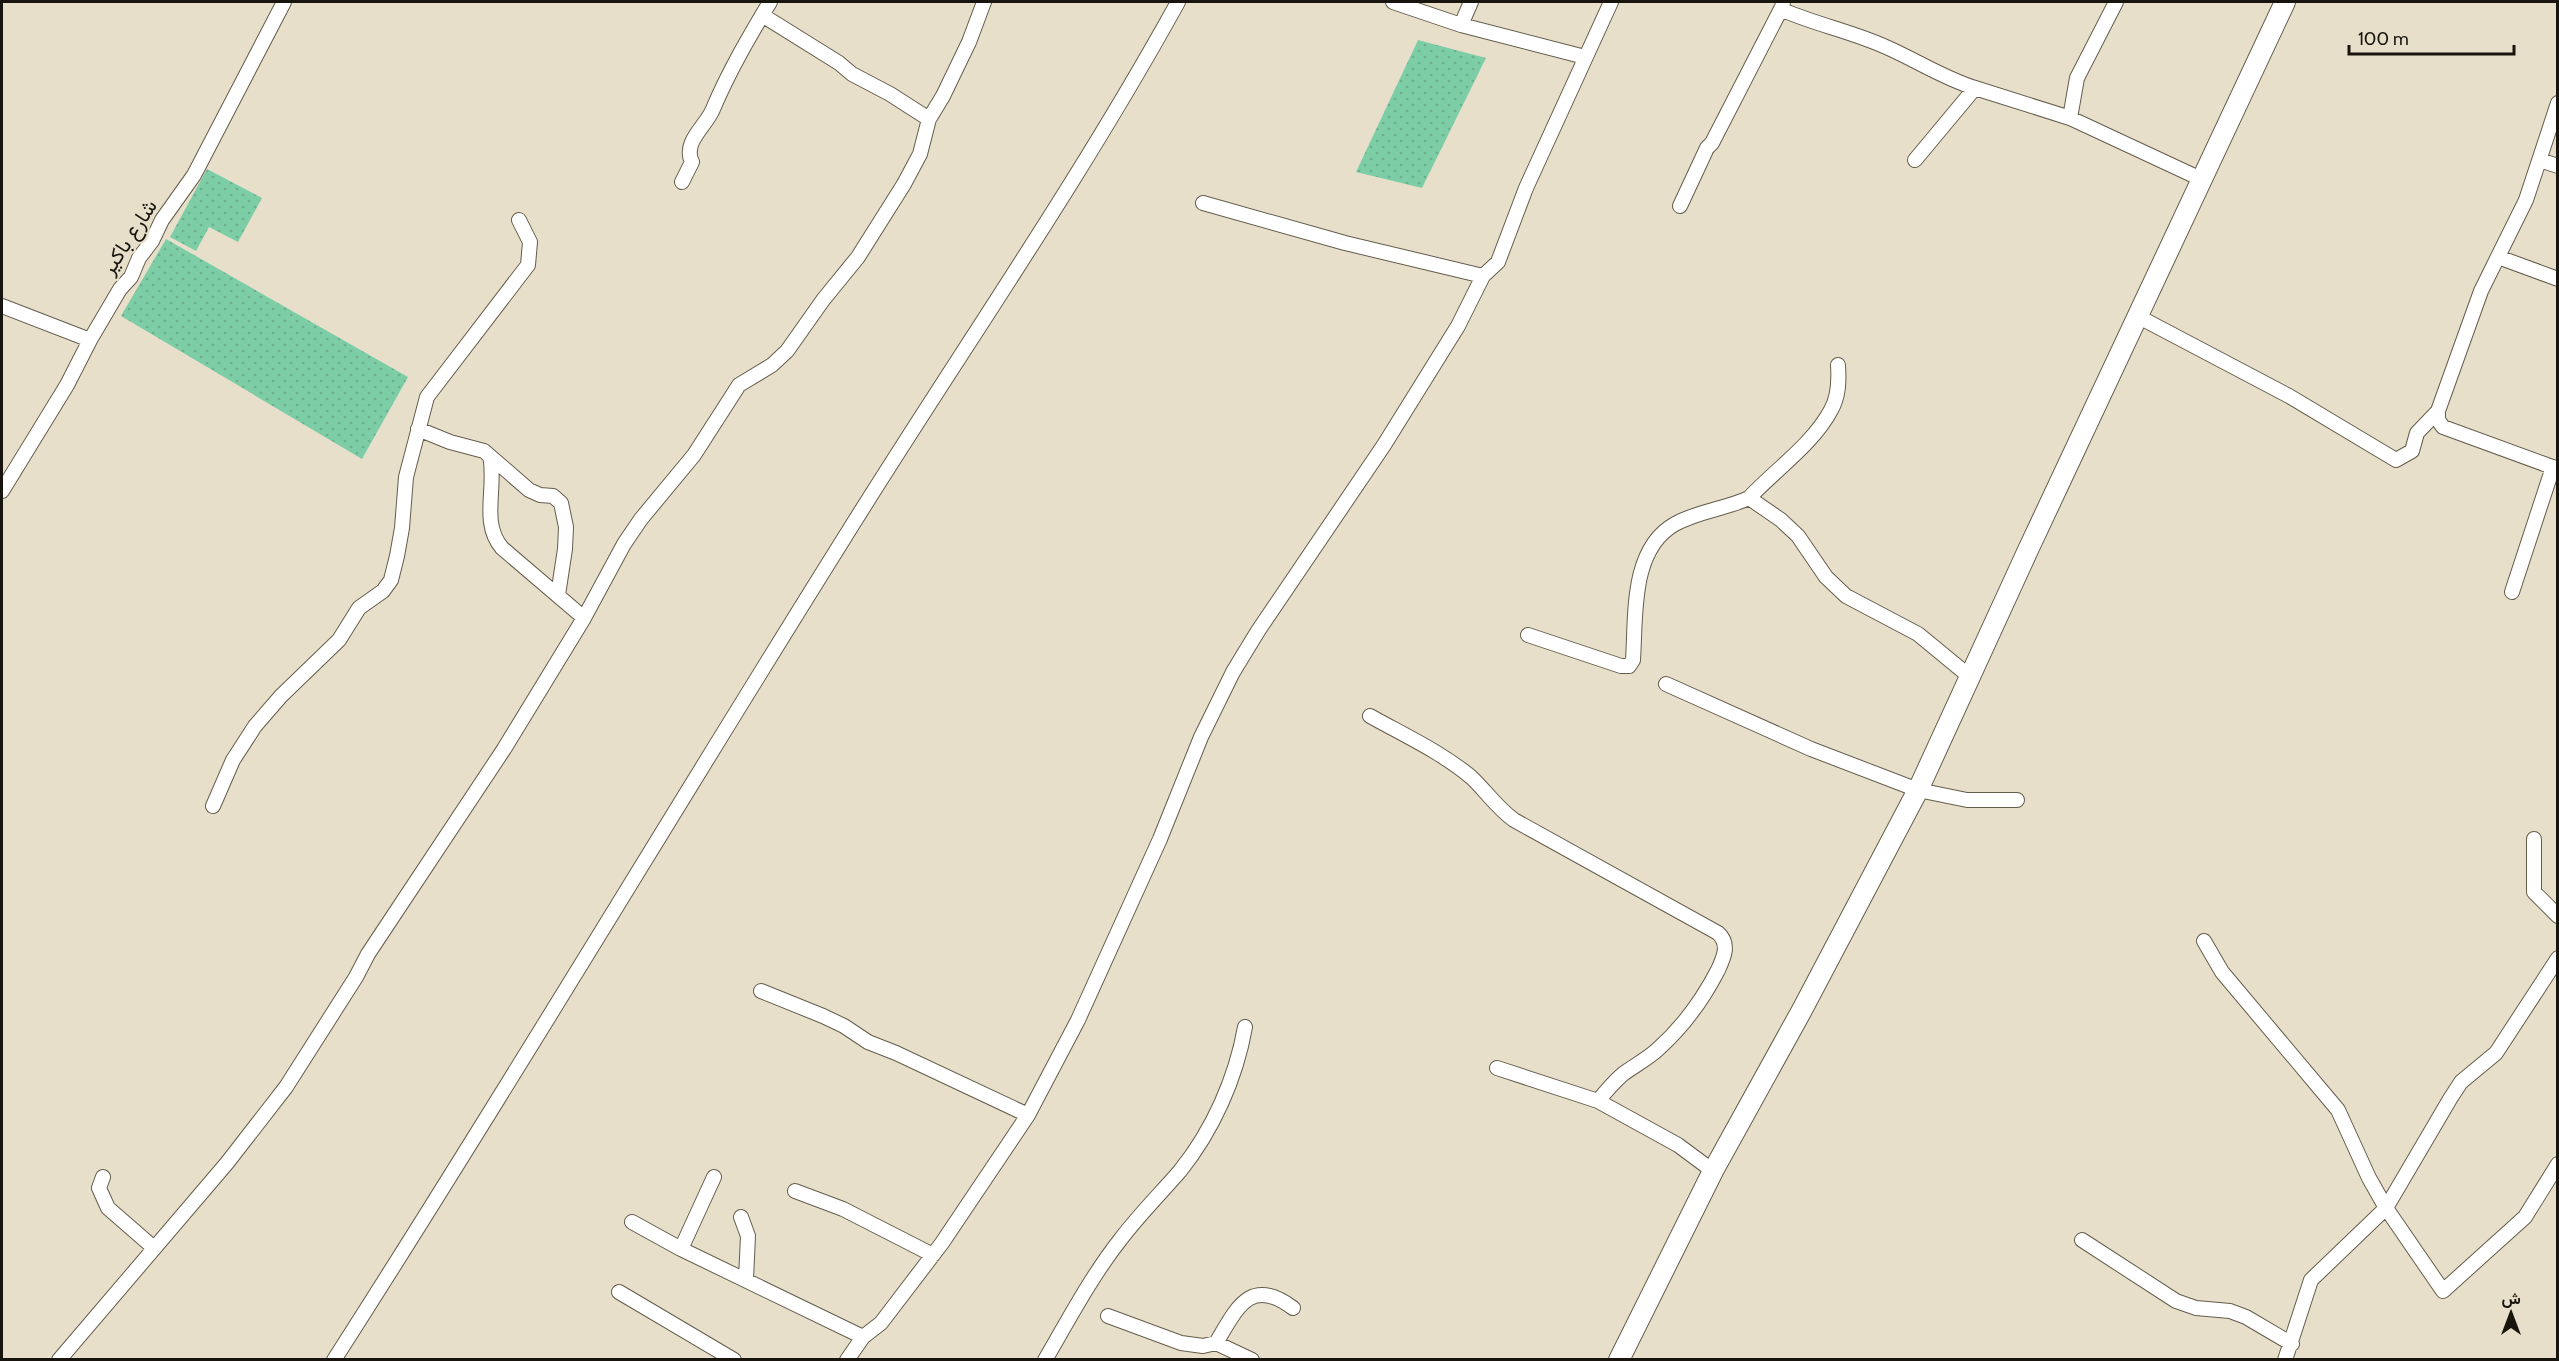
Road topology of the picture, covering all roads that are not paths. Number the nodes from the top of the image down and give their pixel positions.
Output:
1 (284, 2) edge
2 (770, 2) edge
3 (984, 2) edge
4 (1178, 2) edge
5 (1393, 2) edge
6 (1471, 2) edge
7 (1611, 2) edge
8 (2116, 2) edge
9 (2285, 2) edge
10 (1782, 4) edge
11 (762, 15) junction
12 (1461, 25) junction
13 (1585, 57) junction
14 (1975, 88) junction
15 (2558, 103) edge
16 (2070, 118) junction
17 (929, 119) junction
18 (1915, 160) dead end
19 (2540, 160) junction
20 (2558, 166) edge
21 (2201, 179) junction
22 (682, 182) dead end
23 (1203, 204) dead end
24 (1680, 206) dead end
25 (519, 220) dead end
26 (2498, 257) junction
27 (1483, 276) junction
28 (2558, 279) edge
29 (2, 306) edge
30 (2139, 317) junction
31 (88, 339) junction
32 (1838, 365) dead end
33 (2438, 411) junction
34 (418, 429) junction
35 (490, 456) junction
36 (2555, 468) edge
37 (2, 491) edge
38 (1749, 498) junction
39 (2512, 592) dead end
40 (558, 595) junction
41 (585, 618) junction
42 (1528, 635) dead end
43 (1969, 676) junction
44 (1666, 684) dead end
45 (1370, 716) dead end
46 (1918, 790) junction
47 (2017, 800) dead end
48 (213, 806) dead end
49 (2534, 839) dead end
50 (2558, 916) edge
51 (2204, 941) dead end
52 (2558, 958) edge
53 (761, 991) dead end
54 (1245, 1027) dead end
55 (1497, 1068) dead end
56 (1598, 1101) junction
57 (1028, 1115) junction
58 (2558, 1164) edge
59 (1713, 1171) junction
60 (103, 1177) dead end
61 (714, 1177) dead end
62 (795, 1191) dead end
63 (2385, 1208) junction
64 (741, 1217) dead end
65 (632, 1222) dead end
66 (2082, 1240) dead end
67 (154, 1248) junction
68 (681, 1249) junction
69 (933, 1255) junction
70 (746, 1279) junction
71 (619, 1292) dead end
72 (1293, 1308) dead end
73 (1108, 1316) dead end
74 (863, 1337) junction
75 (1216, 1343) junction
76 (2292, 1344) junction
77 (59, 1359) edge
78 (334, 1359) edge
79 (734, 1359) edge
80 (848, 1359) edge
81 (1045, 1359) edge
82 (1252, 1359) edge
83 (1619, 1359) edge
84 (2285, 1359) edge

1 - 31 street, شارع باكير
2 - 11 street
3 - 17 street
4 - 78 street
5 - 12 street
6 - 12 street
7 - 13 street
8 - 16 street
9 - 21 street
10 - 14 street
10 - 24 street
11 - 17 street
11 - 22 street
12 - 13 street
13 - 27 street
14 - 16 street
14 - 18 street
15 - 19 street
16 - 21 street
17 - 41 street
19 - 20 street
19 - 26 street
21 - 30 street
23 - 27 street
25 - 34 street
26 - 28 street
26 - 33 street
27 - 57 street
29 - 31 street
30 - 33 street
30 - 43 street
31 - 37 street, شارع باكير
32 - 38 street
33 - 36 street
34 - 35 street
34 - 48 street
35 - 40 street
35 - 40 street
36 - 39 street
38 - 42 street
38 - 43 street
40 - 41 street
41 - 67 street
43 - 46 street
44 - 46 street
45 - 56 street
46 - 47 street
46 - 59 street
49 - 50 street
51 - 63 street
52 - 63 street
53 - 57 street
54 - 81 street
55 - 56 street
56 - 59 street
57 - 69 street
58 - 63 street
59 - 83 street
60 - 67 street
61 - 68 street
62 - 69 street
63 - 76 street
64 - 70 street
65 - 68 street
66 - 76 street
67 - 77 street
68 - 70 street
69 - 74 street
70 - 74 street
71 - 79 street
72 - 75 street
73 - 75 street
74 - 80 street
75 - 82 street
76 - 84 street

